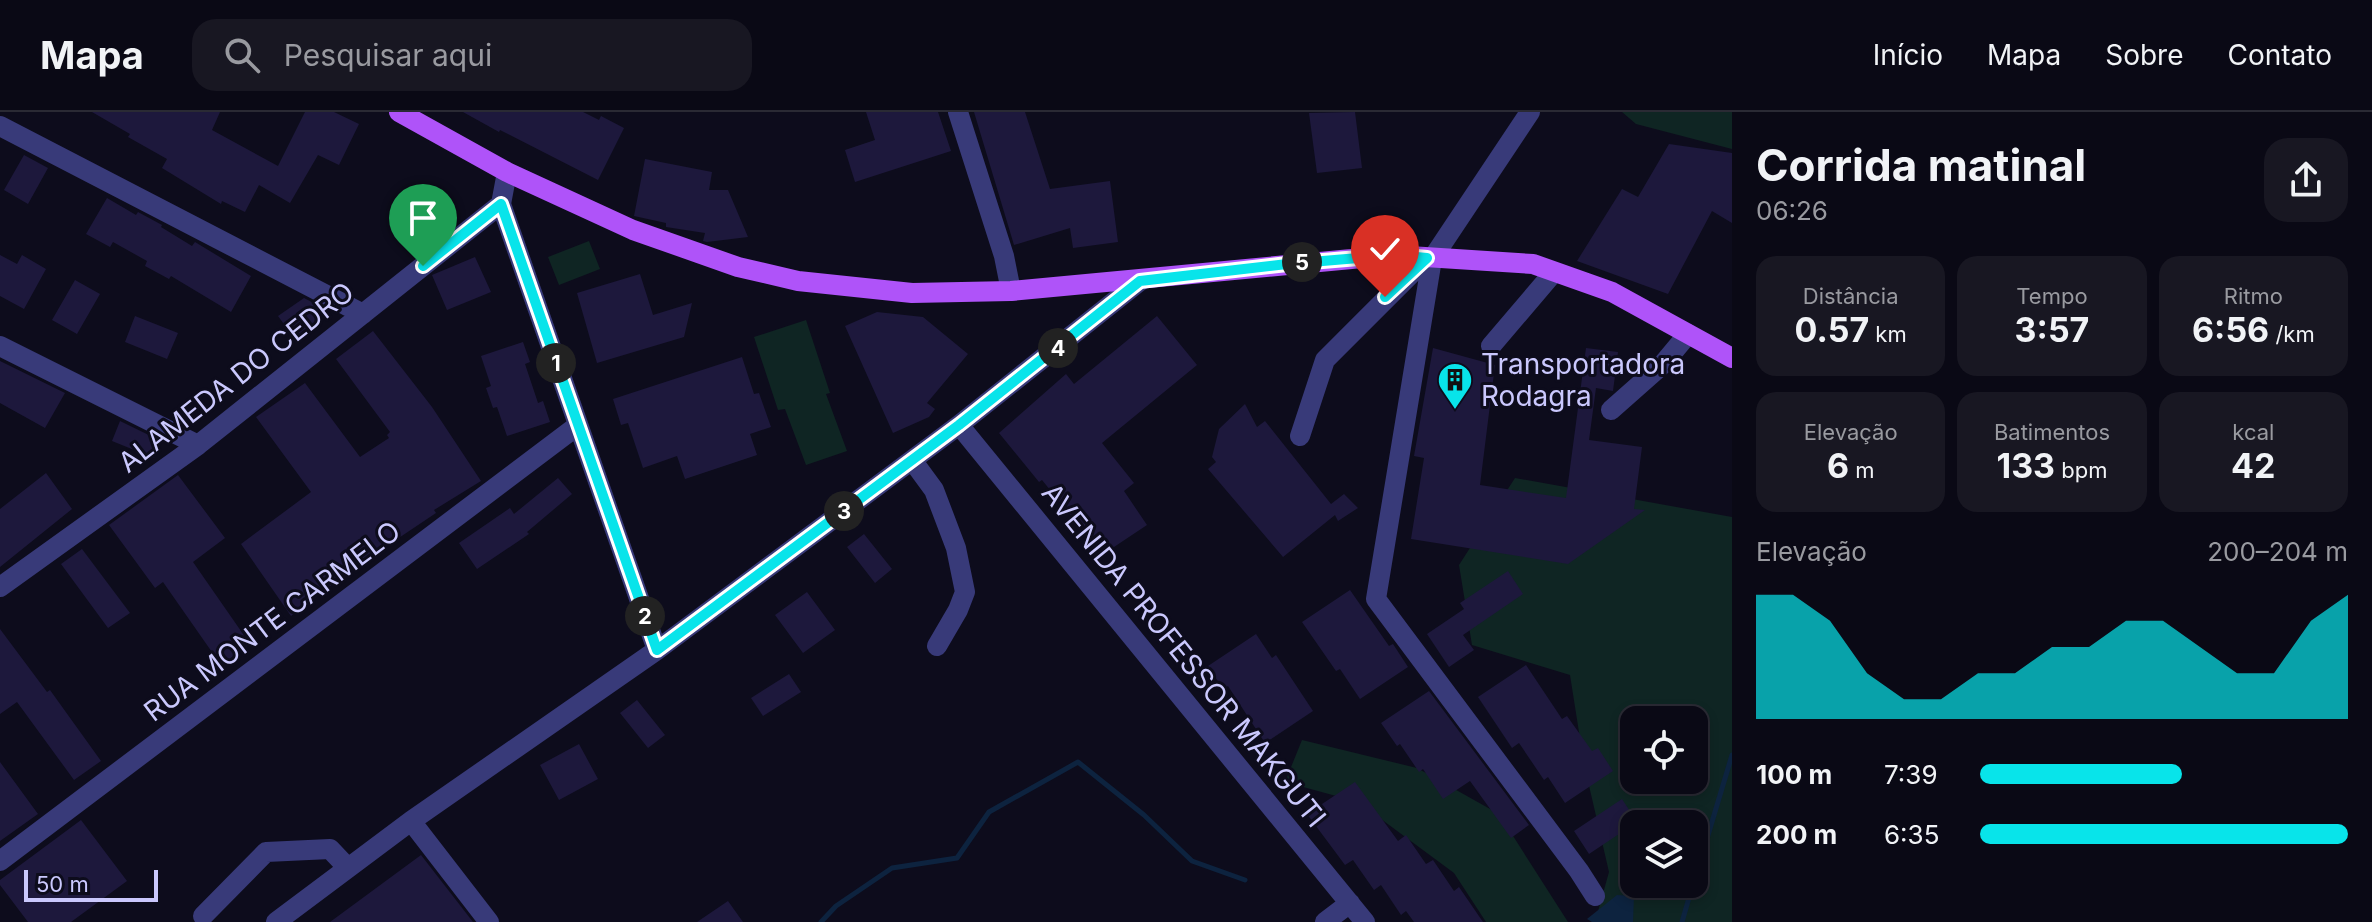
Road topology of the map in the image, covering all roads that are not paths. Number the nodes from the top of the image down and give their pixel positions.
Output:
1 (399, 112) edge
2 (958, 112) edge
3 (1530, 112) edge
4 (421, 118) edge
5 (0, 126) edge
6 (507, 172) junction
7 (501, 204) junction
8 (1430, 259) junction
9 (1554, 272) junction
10 (1140, 281) junction
11 (1011, 291) junction
12 (363, 314) junction
13 (1688, 334) junction
14 (0, 346) edge
15 (1491, 346) dead end
16 (1732, 358) edge
17 (1611, 410) dead end
18 (959, 425) junction
19 (577, 426) junction
20 (1300, 436) dead end
21 (198, 445) junction
22 (912, 460) junction
23 (0, 587) edge
24 (937, 646) dead end
25 (657, 650) junction
26 (411, 821) junction
27 (0, 861) edge
28 (348, 868) junction
29 (1595, 896) dead end
30 (1350, 903) junction
31 (203, 916) dead end
32 (276, 922) edge
33 (489, 922) edge
34 (1325, 922) edge
35 (1365, 922) edge

1 - 4 main road
2 - 11 street
3 - 8 street
4 - 6 main road
5 - 12 street
6 - 7 street
6 - 11 main road
7 - 12 street, ALAMEDA DO CEDRO
7 - 19 street
8 - 9 main road
8 - 10 main road
8 - 20 street
8 - 29 street
9 - 13 main road
9 - 15 street
10 - 11 main road
10 - 18 street
12 - 21 street, ALAMEDA DO CEDRO
13 - 16 main road
13 - 17 street
14 - 21 street
18 - 22 street
18 - 30 street, AVENIDA PROFESSOR MAKGUTI
19 - 25 street
19 - 27 street, RUA MONTE CARMELO
21 - 23 street, ALAMEDA DO CEDRO
22 - 24 street
22 - 25 street
25 - 26 street
26 - 28 street
26 - 33 street
28 - 31 street
28 - 32 street
30 - 34 street
30 - 35 street, AVENIDA PROFESSOR MAKGUTI

